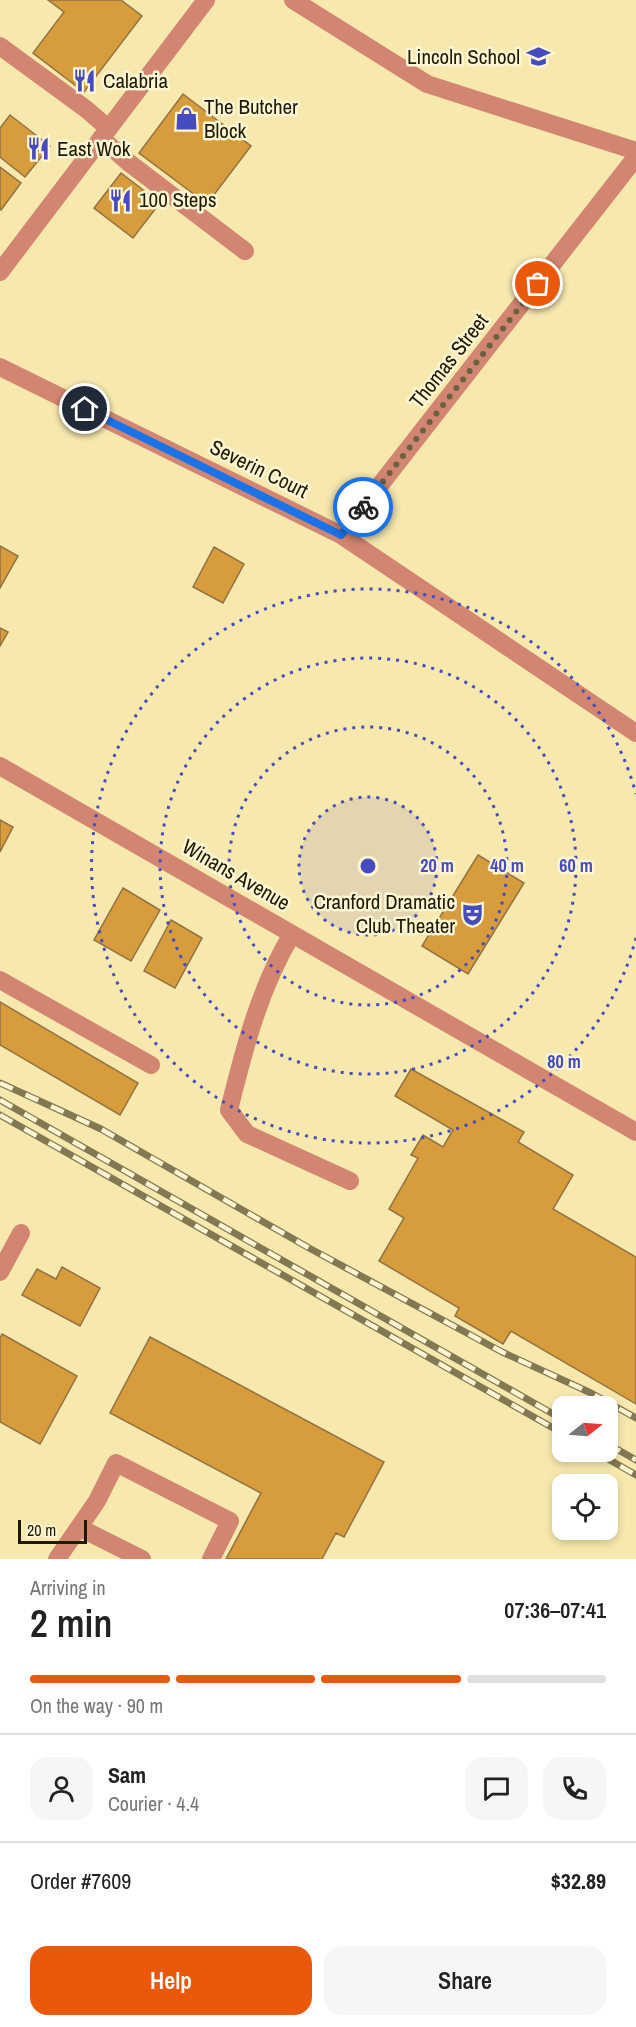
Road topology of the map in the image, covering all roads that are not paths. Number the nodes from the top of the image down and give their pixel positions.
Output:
1 (206, 0) edge
2 (293, 0) edge
3 (0, 46) edge
4 (104, 133) junction
5 (636, 151) edge
6 (636, 157) edge
7 (245, 251) dead end
8 (0, 272) edge
9 (0, 367) edge
10 (341, 535) junction
11 (636, 733) edge
12 (0, 766) edge
13 (292, 934) junction
14 (0, 980) edge
15 (151, 1065) dead end
16 (636, 1132) edge
17 (350, 1181) dead end
18 (21, 1233) dead end
19 (0, 1272) edge
20 (80, 1528) junction
21 (57, 1559) edge
22 (142, 1559) edge
23 (210, 1559) edge

1 - 4 street
2 - 5 street
3 - 4 street
4 - 7 street
4 - 8 street
6 - 10 street, Thomas Street
9 - 10 street, Severin Court
10 - 11 street, Severin Court
12 - 13 street, Winans Avenue
13 - 16 street, Winans Avenue
13 - 17 street
14 - 15 street
18 - 19 street
20 - 21 street
20 - 22 street
20 - 23 street

